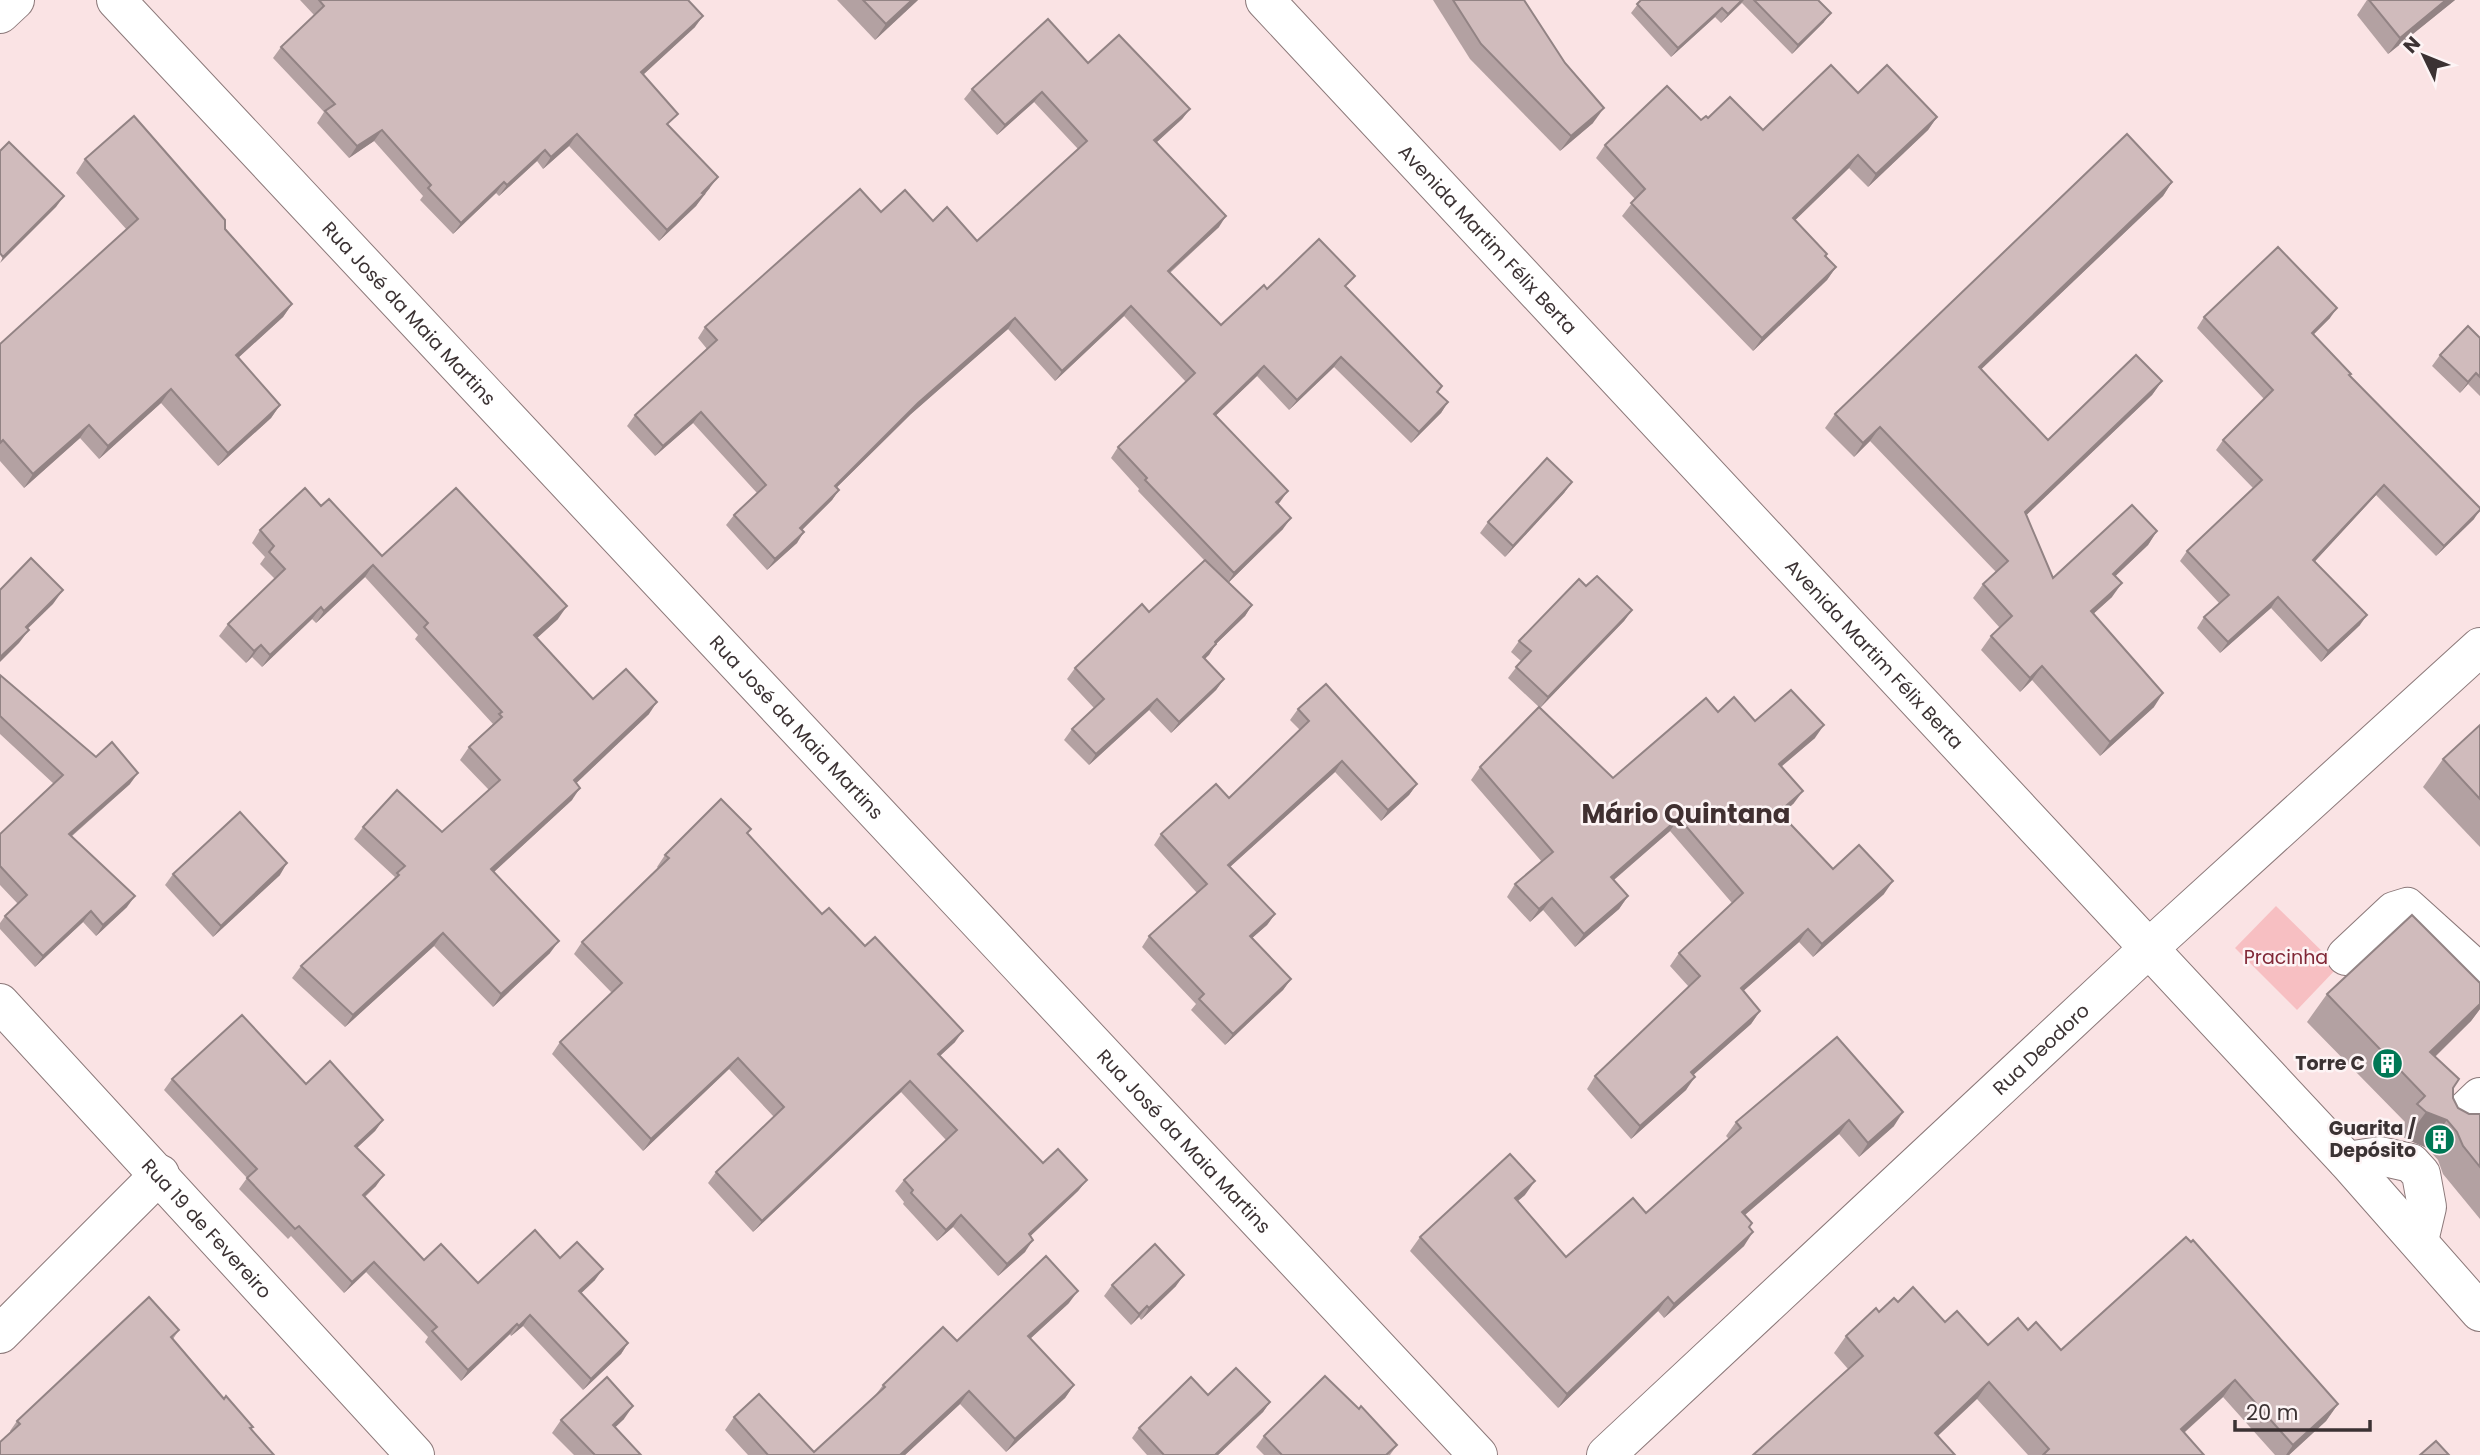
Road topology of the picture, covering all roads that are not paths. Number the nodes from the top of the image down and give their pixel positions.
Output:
1 (15, 0) edge
2 (116, 0) edge
3 (1265, 0) edge
4 (0, 14) edge
5 (2480, 647) edge
6 (2148, 949) junction
7 (2346, 956) dead end
8 (2480, 973) edge
9 (0, 1003) edge
10 (2347, 1161) junction
11 (160, 1174) junction
12 (2419, 1241) junction
13 (2480, 1312) edge
14 (0, 1335) edge
15 (415, 1455) edge
16 (1478, 1455) edge
17 (1606, 1455) edge

1 - 4 street
2 - 16 street, Rua José da Maia Martins
3 - 6 street, Avenida Martim Félix Berta
5 - 6 street, Rua Deodoro
6 - 10 street, Avenida Martim Félix Berta
6 - 17 street, Rua Deodoro
7 - 8 street
9 - 11 street, Rua 19 de Fevereiro
10 - 12 street, Avenida Martim Félix Berta
10 - 12 street
11 - 14 street
11 - 15 street, Rua 19 de Fevereiro
12 - 13 street, Avenida Martim Félix Berta

